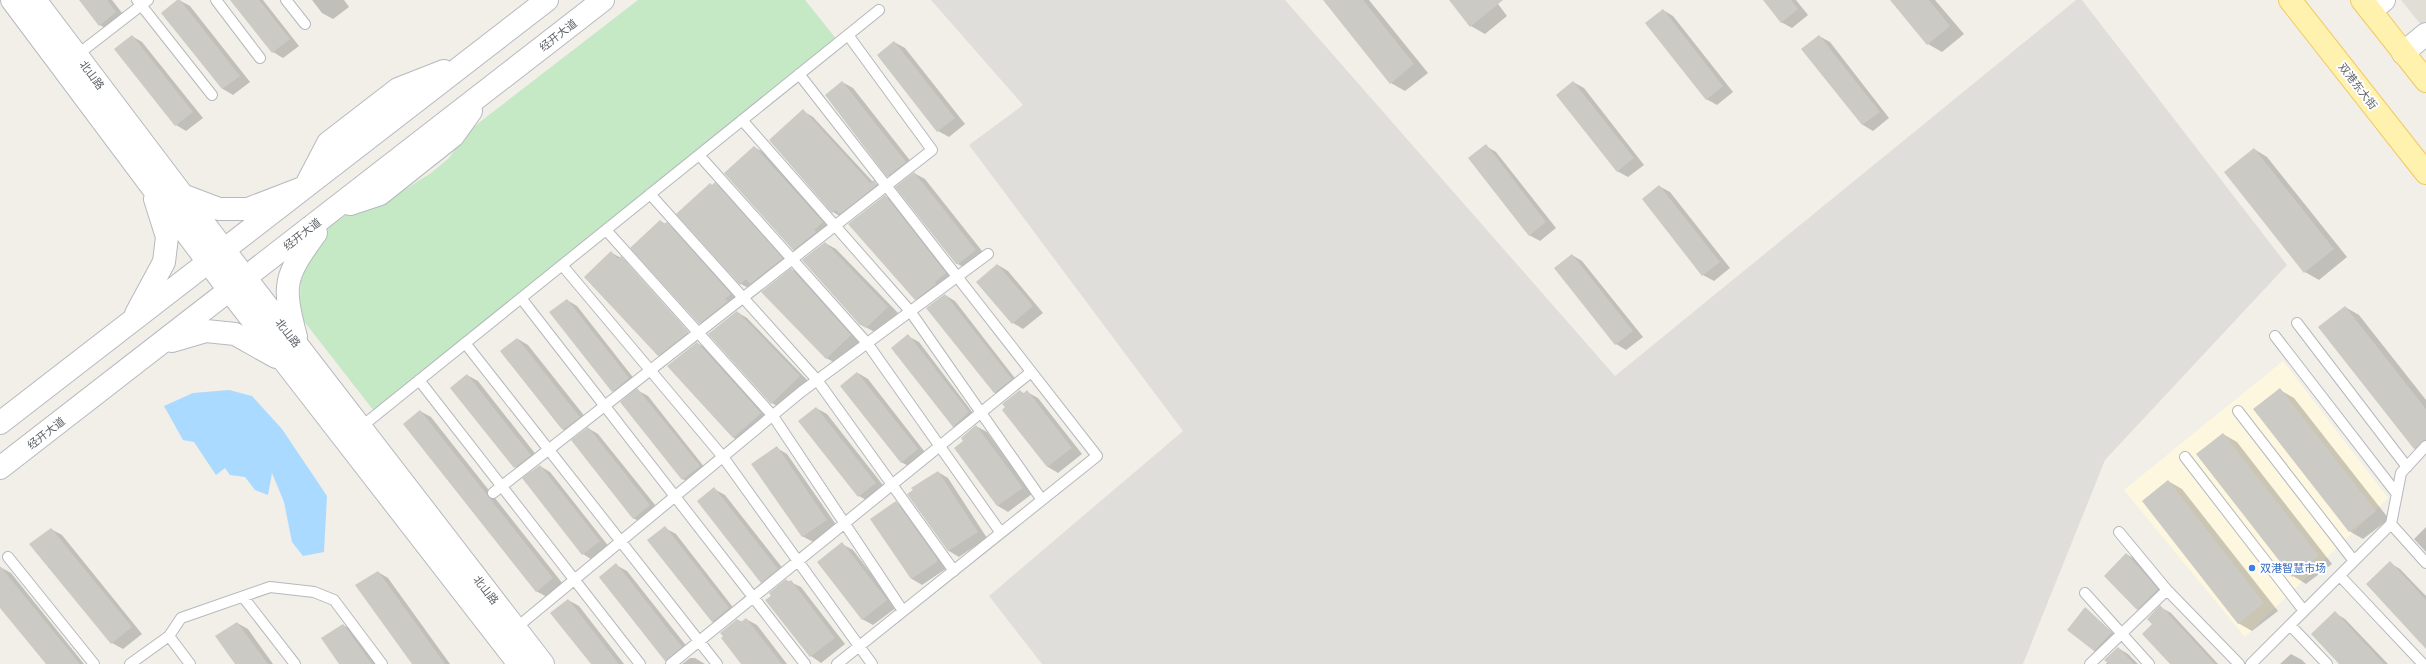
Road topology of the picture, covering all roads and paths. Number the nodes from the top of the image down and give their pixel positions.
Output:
1 (12, 0) edge
2 (35, 0) edge
3 (216, 0) edge
4 (286, 0) edge
5 (547, 0) edge
6 (603, 0) edge
7 (2290, 0) edge
8 (142, 2) edge
9 (2372, 4) edge
10 (879, 10) dead end
11 (305, 24) dead end
12 (2426, 34) edge
13 (848, 35) junction
14 (2403, 53) junction
15 (77, 55) junction
16 (260, 58) dead end
17 (799, 74) junction
18 (2426, 81) edge
19 (212, 95) dead end
20 (742, 120) junction
21 (699, 155) junction
22 (2426, 173) edge
23 (150, 185) junction
24 (886, 186) junction
25 (305, 187) junction
26 (650, 194) junction
27 (182, 195) junction
28 (334, 209) junction
29 (835, 226) junction
30 (606, 230) junction
31 (988, 254) dead end
32 (216, 256) junction
33 (792, 259) junction
34 (562, 265) junction
35 (957, 277) junction
36 (237, 284) junction
37 (521, 298) junction
38 (743, 298) junction
39 (910, 311) junction
40 (133, 320) junction
41 (2297, 323) dead end
42 (698, 333) junction
43 (2275, 336) dead end
44 (465, 343) junction
45 (867, 343) junction
46 (158, 346) junction
47 (292, 354) junction
48 (650, 370) junction
49 (1032, 372) junction
50 (419, 380) junction
51 (817, 380) junction
52 (605, 406) junction
53 (2238, 411) dead end
54 (981, 413) junction
55 (773, 416) junction
56 (0, 423) edge
57 (361, 427) junction
58 (940, 446) junction
59 (2426, 446) edge
60 (549, 450) junction
61 (723, 456) junction
62 (2185, 457) dead end
63 (2406, 467) junction
64 (0, 468) edge
65 (892, 485) junction
66 (502, 486) junction
67 (493, 493) dead end
68 (2397, 494) junction
69 (675, 496) junction
70 (1042, 500) junction
71 (844, 523) junction
72 (2391, 524) junction
73 (2119, 532) dead end
74 (1001, 533) junction
75 (620, 541) junction
76 (8, 557) dead end
77 (798, 561) junction
78 (2354, 561) junction
79 (2426, 563) edge
80 (954, 571) junction
81 (2340, 576) junction
82 (574, 580) junction
83 (2167, 590) junction
84 (2085, 593) dead end
85 (243, 596) junction
86 (753, 597) junction
87 (903, 611) junction
88 (2304, 611) junction
89 (2290, 625) junction
90 (516, 628) junction
91 (2122, 633) junction
92 (169, 636) junction
93 (699, 641) junction
94 (858, 646) junction
95 (94, 664) edge
96 (130, 664) edge
97 (190, 664) edge
98 (295, 664) edge
99 (382, 664) edge
100 (519, 664) edge
101 (543, 664) edge
102 (640, 664) edge
103 (671, 664) edge
104 (717, 664) edge
105 (805, 664) edge
106 (837, 664) edge
107 (872, 664) edge
108 (2090, 664) edge
109 (2150, 664) edge
110 (2239, 664) edge
111 (2251, 664) edge
112 (2327, 664) edge
113 (2423, 664) edge

1 - 23 main road, 北山路
2 - 15 main road, 北山路
3 - 16 lane
4 - 11 lane
5 - 25 main road
6 - 28 main road, 经开大道
7 - 22 main road, 双港东大街
8 - 15 lane
8 - 19 lane
9 - 14 main road
10 - 13 lane
12 - 14 main road
13 - 17 lane
13 - 24 lane
14 - 18 main road
15 - 27 main road, 北山路
17 - 20 lane
17 - 24 lane
20 - 21 lane
20 - 29 lane
21 - 26 lane
21 - 33 lane
23 - 32 main road, 北山路
23 - 40 main road
24 - 29 lane
24 - 35 lane
25 - 27 main road
25 - 32 main road
26 - 30 lane
26 - 38 lane
27 - 32 main road, 北山路
28 - 36 main road, 经开大道
28 - 47 main road
29 - 33 lane
29 - 39 lane
30 - 34 lane
30 - 42 lane
31 - 35 lane
32 - 36 main road, 北山路
32 - 40 main road
33 - 38 lane
33 - 45 lane
34 - 37 lane
34 - 48 lane
35 - 39 lane
35 - 49 lane
36 - 46 main road, 经开大道
36 - 47 main road, 北山路
37 - 44 lane
37 - 52 lane
38 - 42 lane
38 - 51 lane
39 - 45 lane
39 - 54 lane
40 - 56 main road
41 - 63 lane
42 - 48 lane
42 - 55 lane
43 - 68 lane
44 - 50 lane
44 - 60 lane
45 - 51 lane
45 - 58 lane
46 - 47 main road
46 - 64 main road, 经开大道
47 - 57 main road, 北山路
47 - 100 main road, 北山路
48 - 52 lane
48 - 61 lane
49 - 54 lane
49 - 70 lane
50 - 57 lane
50 - 66 lane
51 - 55 lane
51 - 65 lane
52 - 60 lane
52 - 69 lane
53 - 78 lane
54 - 58 lane
54 - 70 lane
55 - 61 lane
55 - 71 lane
57 - 90 main road, 北山路
58 - 65 lane
58 - 74 lane
59 - 63 lane
60 - 66 lane
60 - 75 lane
61 - 69 lane
61 - 77 lane
62 - 88 lane
63 - 68 lane
65 - 71 lane
65 - 80 lane
66 - 67 lane
66 - 82 lane
68 - 72 lane
69 - 75 lane
69 - 86 lane
70 - 74 lane
71 - 77 lane
71 - 87 lane
72 - 78 lane
72 - 79 lane
73 - 83 lane
74 - 80 lane
75 - 82 lane
75 - 93 lane
76 - 95 lane
77 - 86 lane
77 - 94 lane
78 - 81 lane
80 - 87 lane
81 - 88 lane
81 - 113 lane
82 - 90 lane
82 - 102 lane
83 - 91 lane
83 - 110 lane
84 - 91 lane
85 - 92 lane
85 - 98 lane
85 - 99 lane
86 - 93 lane
86 - 105 lane
87 - 94 lane
88 - 89 lane
89 - 111 lane
89 - 112 lane
90 - 101 main road, 北山路
91 - 108 lane
91 - 109 lane
92 - 96 lane
92 - 97 lane
93 - 103 lane
93 - 104 lane
94 - 106 lane
94 - 107 lane

